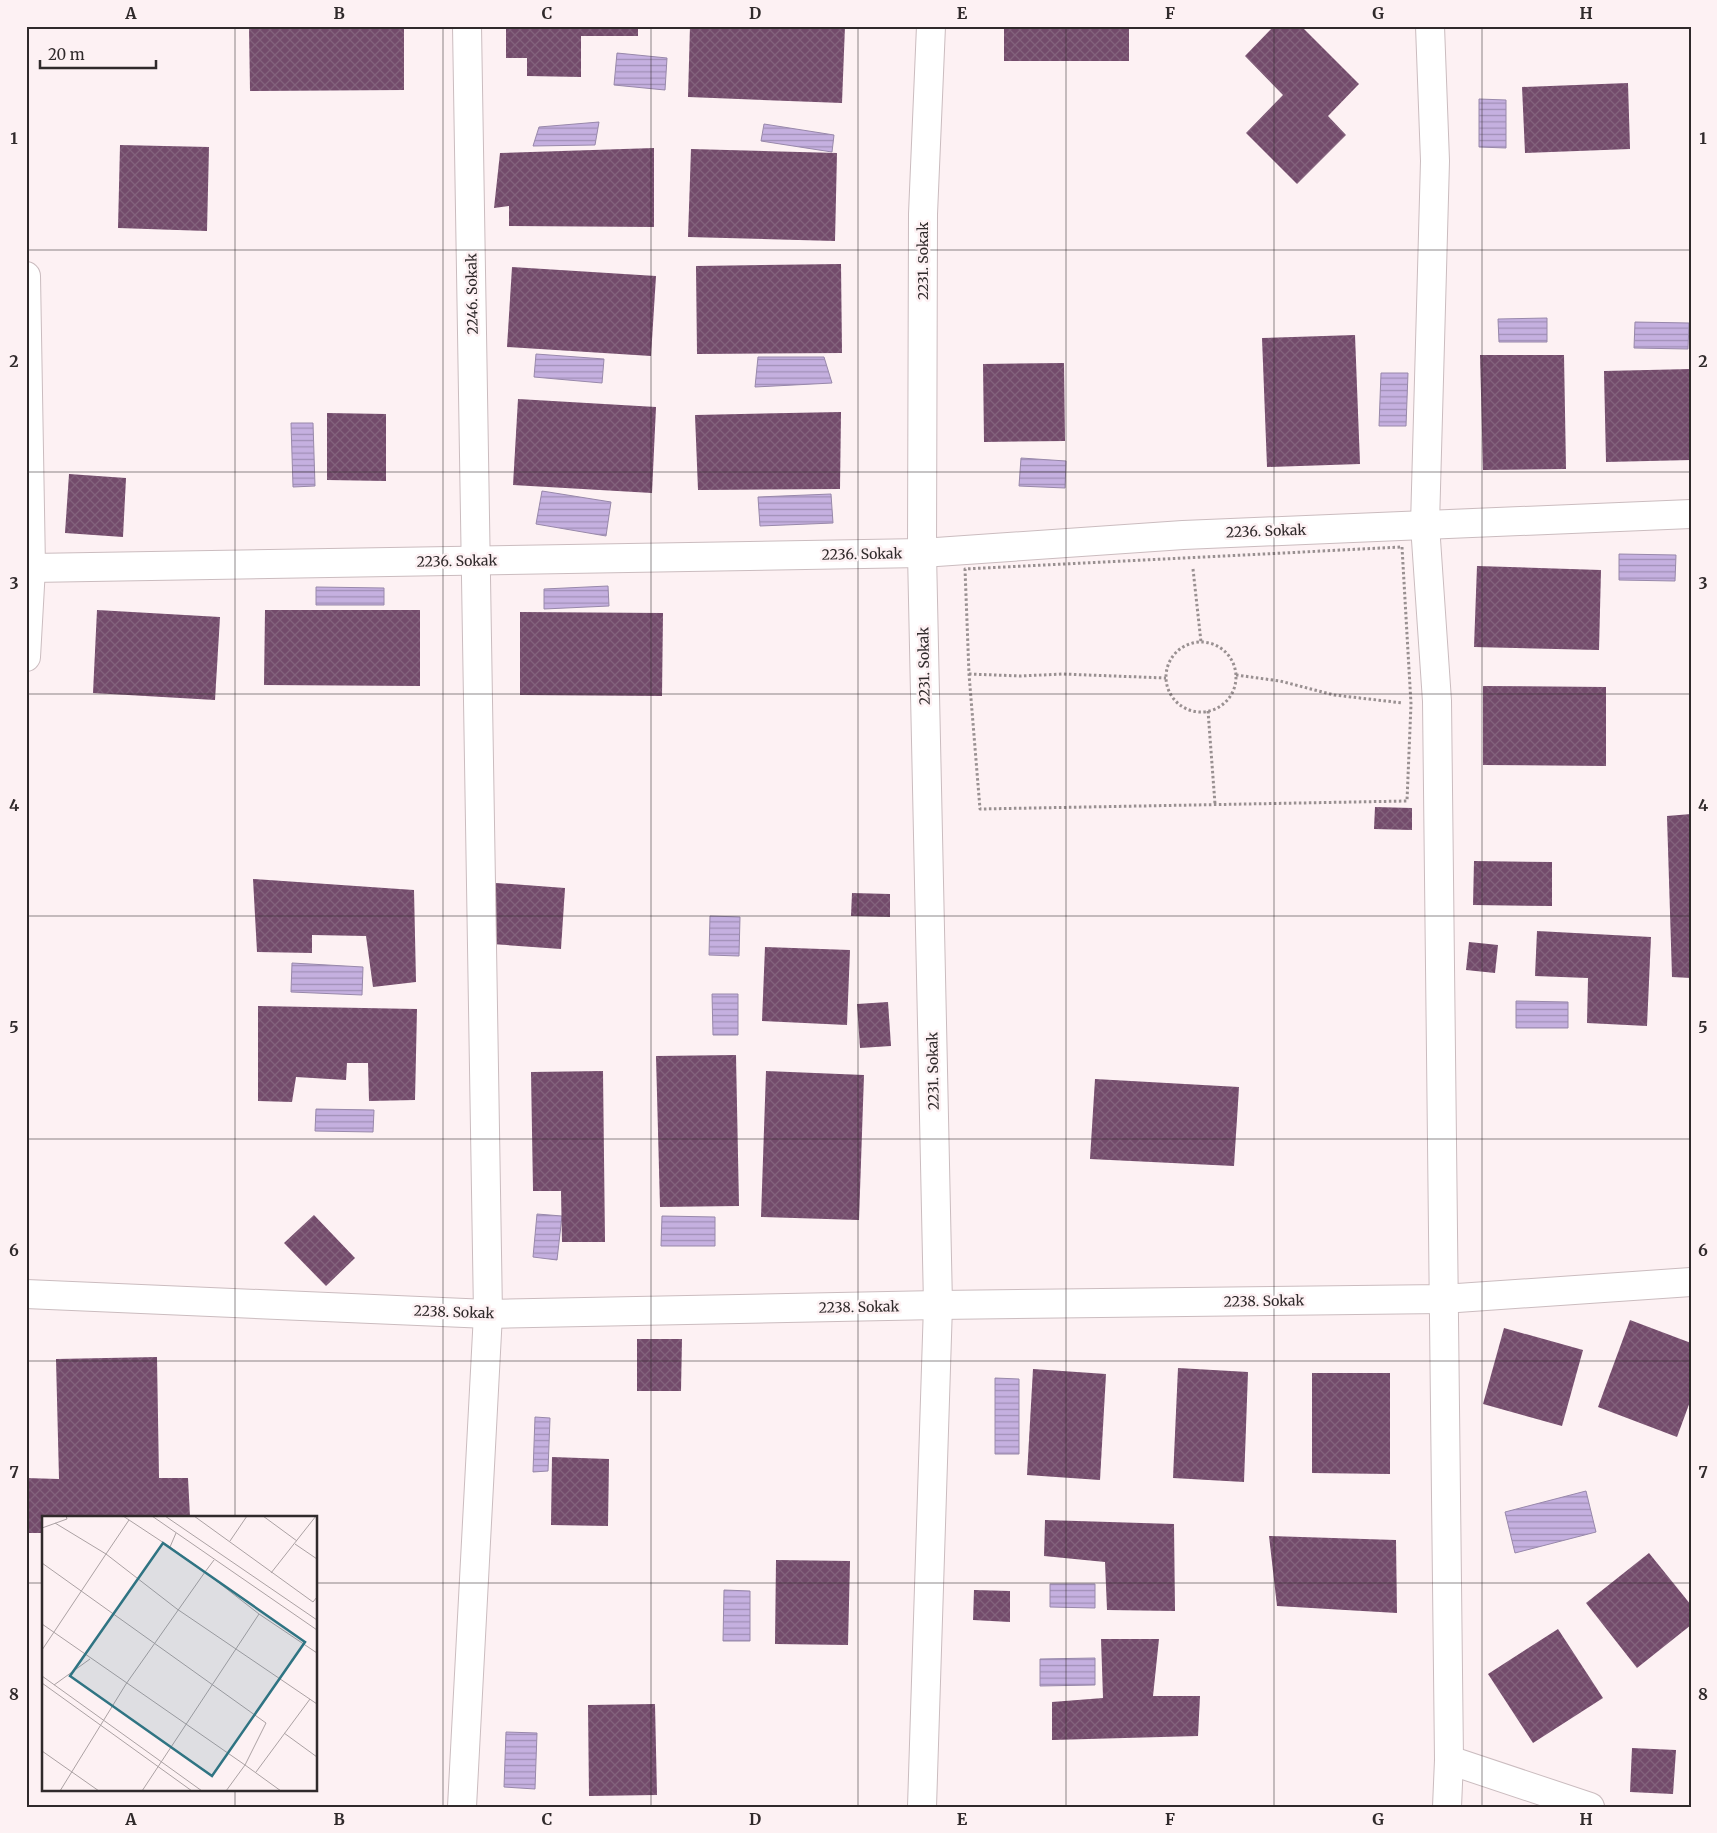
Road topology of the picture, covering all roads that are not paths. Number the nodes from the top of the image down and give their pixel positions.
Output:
1 (467, 26) edge
2 (931, 26) edge
3 (1430, 26) edge
4 (26, 276) edge
5 (1691, 514) edge
6 (1425, 525) junction
7 (922, 553) junction
8 (478, 561) junction
9 (31, 568) junction
10 (26, 658) edge
11 (1691, 1282) edge
12 (26, 1294) edge
13 (1443, 1299) junction
14 (938, 1305) junction
15 (488, 1314) junction
16 (1449, 1760) junction
17 (462, 1807) edge
18 (922, 1807) edge
19 (1447, 1807) edge
20 (1590, 1807) edge

1 - 8 street, 2246. Sokak
2 - 7 street, 2231. Sokak
3 - 6 street
4 - 9 street
5 - 6 street, 2236. Sokak
6 - 7 street, 2236. Sokak
6 - 13 street
7 - 8 street, 2236. Sokak
7 - 14 street, 2231. Sokak
8 - 9 street, 2236. Sokak
8 - 15 street, 2246. Sokak
9 - 10 street
11 - 13 street, 2238. Sokak
12 - 15 street, 2238. Sokak
13 - 14 street, 2238. Sokak
13 - 16 street
14 - 15 street, 2238. Sokak
14 - 18 street, 2231. Sokak
15 - 17 street, 2246. Sokak
16 - 19 street
16 - 20 street

